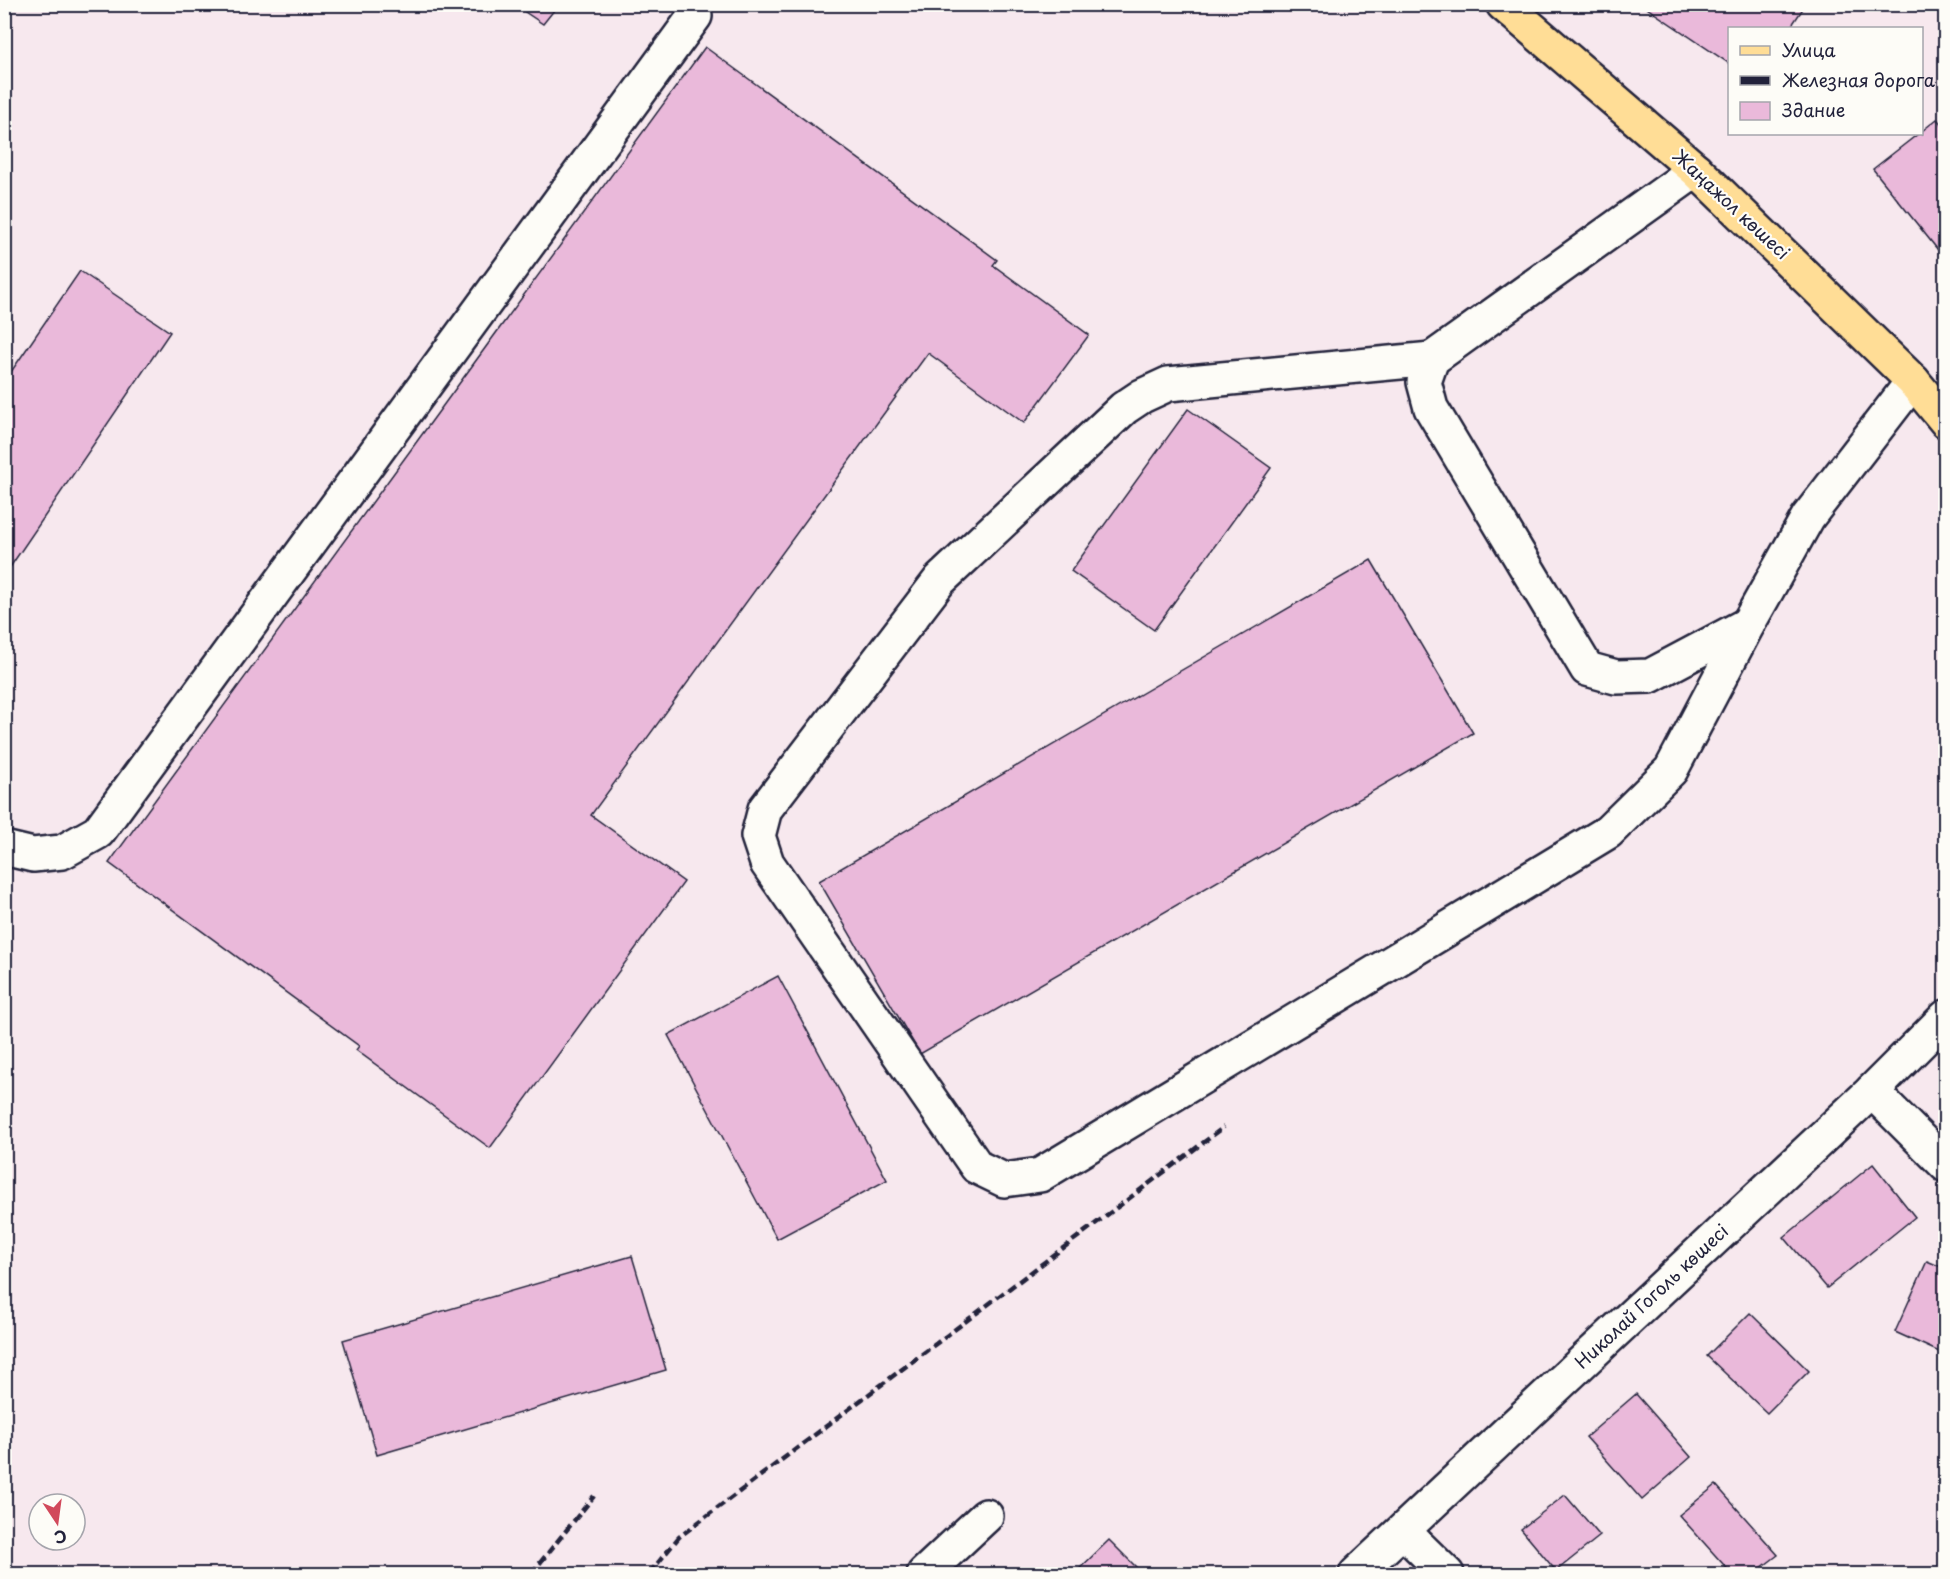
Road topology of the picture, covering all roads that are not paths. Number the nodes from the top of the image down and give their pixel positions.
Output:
1 (1503, 4) edge
2 (695, 16) dead end
3 (1696, 170) junction
4 (1432, 359) junction
5 (1913, 381) junction
6 (1946, 421) edge
7 (1748, 624) junction
8 (4, 848) edge
9 (1946, 1017) edge
10 (1872, 1090) junction
11 (1946, 1165) edge
12 (986, 1516) dead end
13 (1404, 1532) junction
14 (924, 1575) edge
15 (1356, 1575) edge
16 (1447, 1575) edge

1 - 3 main road, Жаңажол көшесі
2 - 8 street
3 - 4 street
3 - 5 main road, Жаңажол көшесі
4 - 7 street
4 - 7 street
5 - 6 main road, Жаңажол көшесі
5 - 7 street
9 - 10 street, Николай Гоголь көшесі
10 - 11 street
10 - 13 street, Николай Гоголь көшесі
12 - 14 street
13 - 15 street, Николай Гоголь көшесі
13 - 16 street

